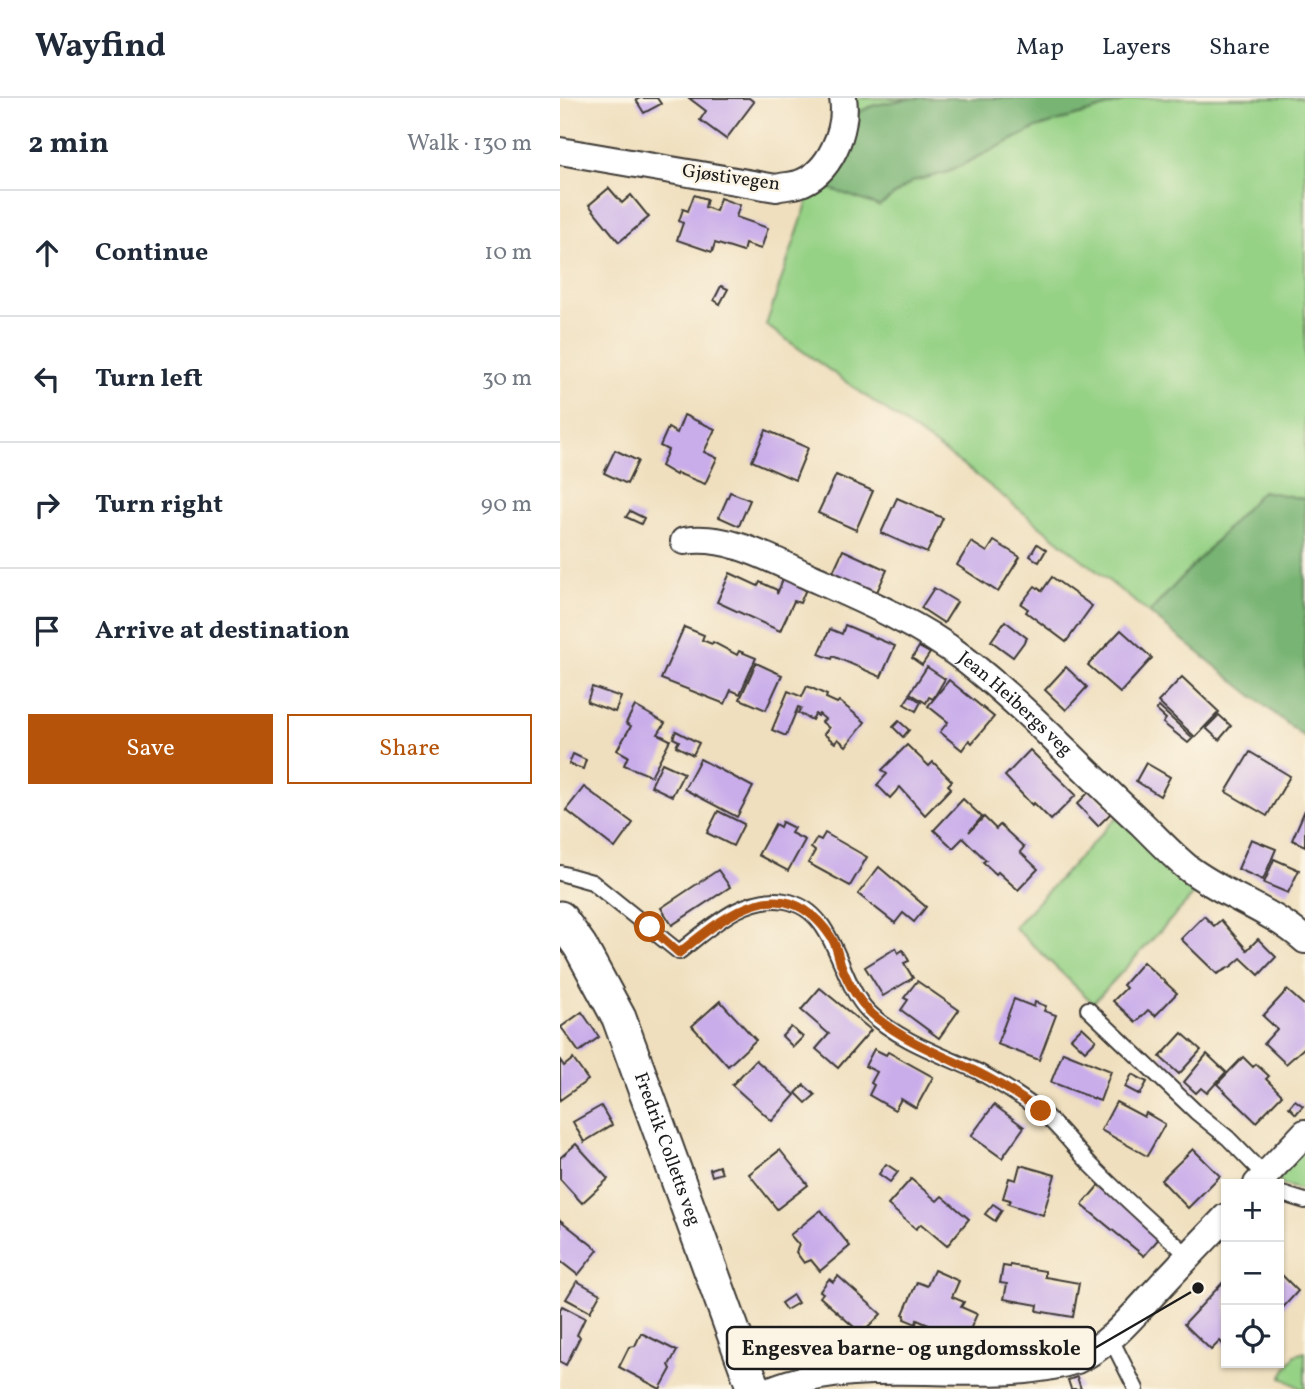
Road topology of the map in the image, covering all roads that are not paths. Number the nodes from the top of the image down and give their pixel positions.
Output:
1 (843, 98) edge
2 (560, 151) edge
3 (684, 541) dead end
4 (560, 873) edge
5 (560, 918) edge
6 (1305, 940) edge
7 (1088, 1009) dead end
8 (1305, 1133) edge
9 (1262, 1179) edge
10 (1271, 1179) edge
11 (1284, 1192) edge
12 (1305, 1201) edge
13 (1221, 1222) edge
14 (1189, 1256) junction
15 (1111, 1339) junction
16 (754, 1389) edge
17 (773, 1389) edge
18 (1136, 1389) edge

1 - 2 street, Gjøstivegen
3 - 6 street, Jean Heibergs veg
4 - 14 lane
5 - 16 street, Fredrik Colletts veg
7 - 9 lane
8 - 10 street
11 - 12 lane
13 - 14 street
14 - 15 street
15 - 17 street
15 - 18 lane

